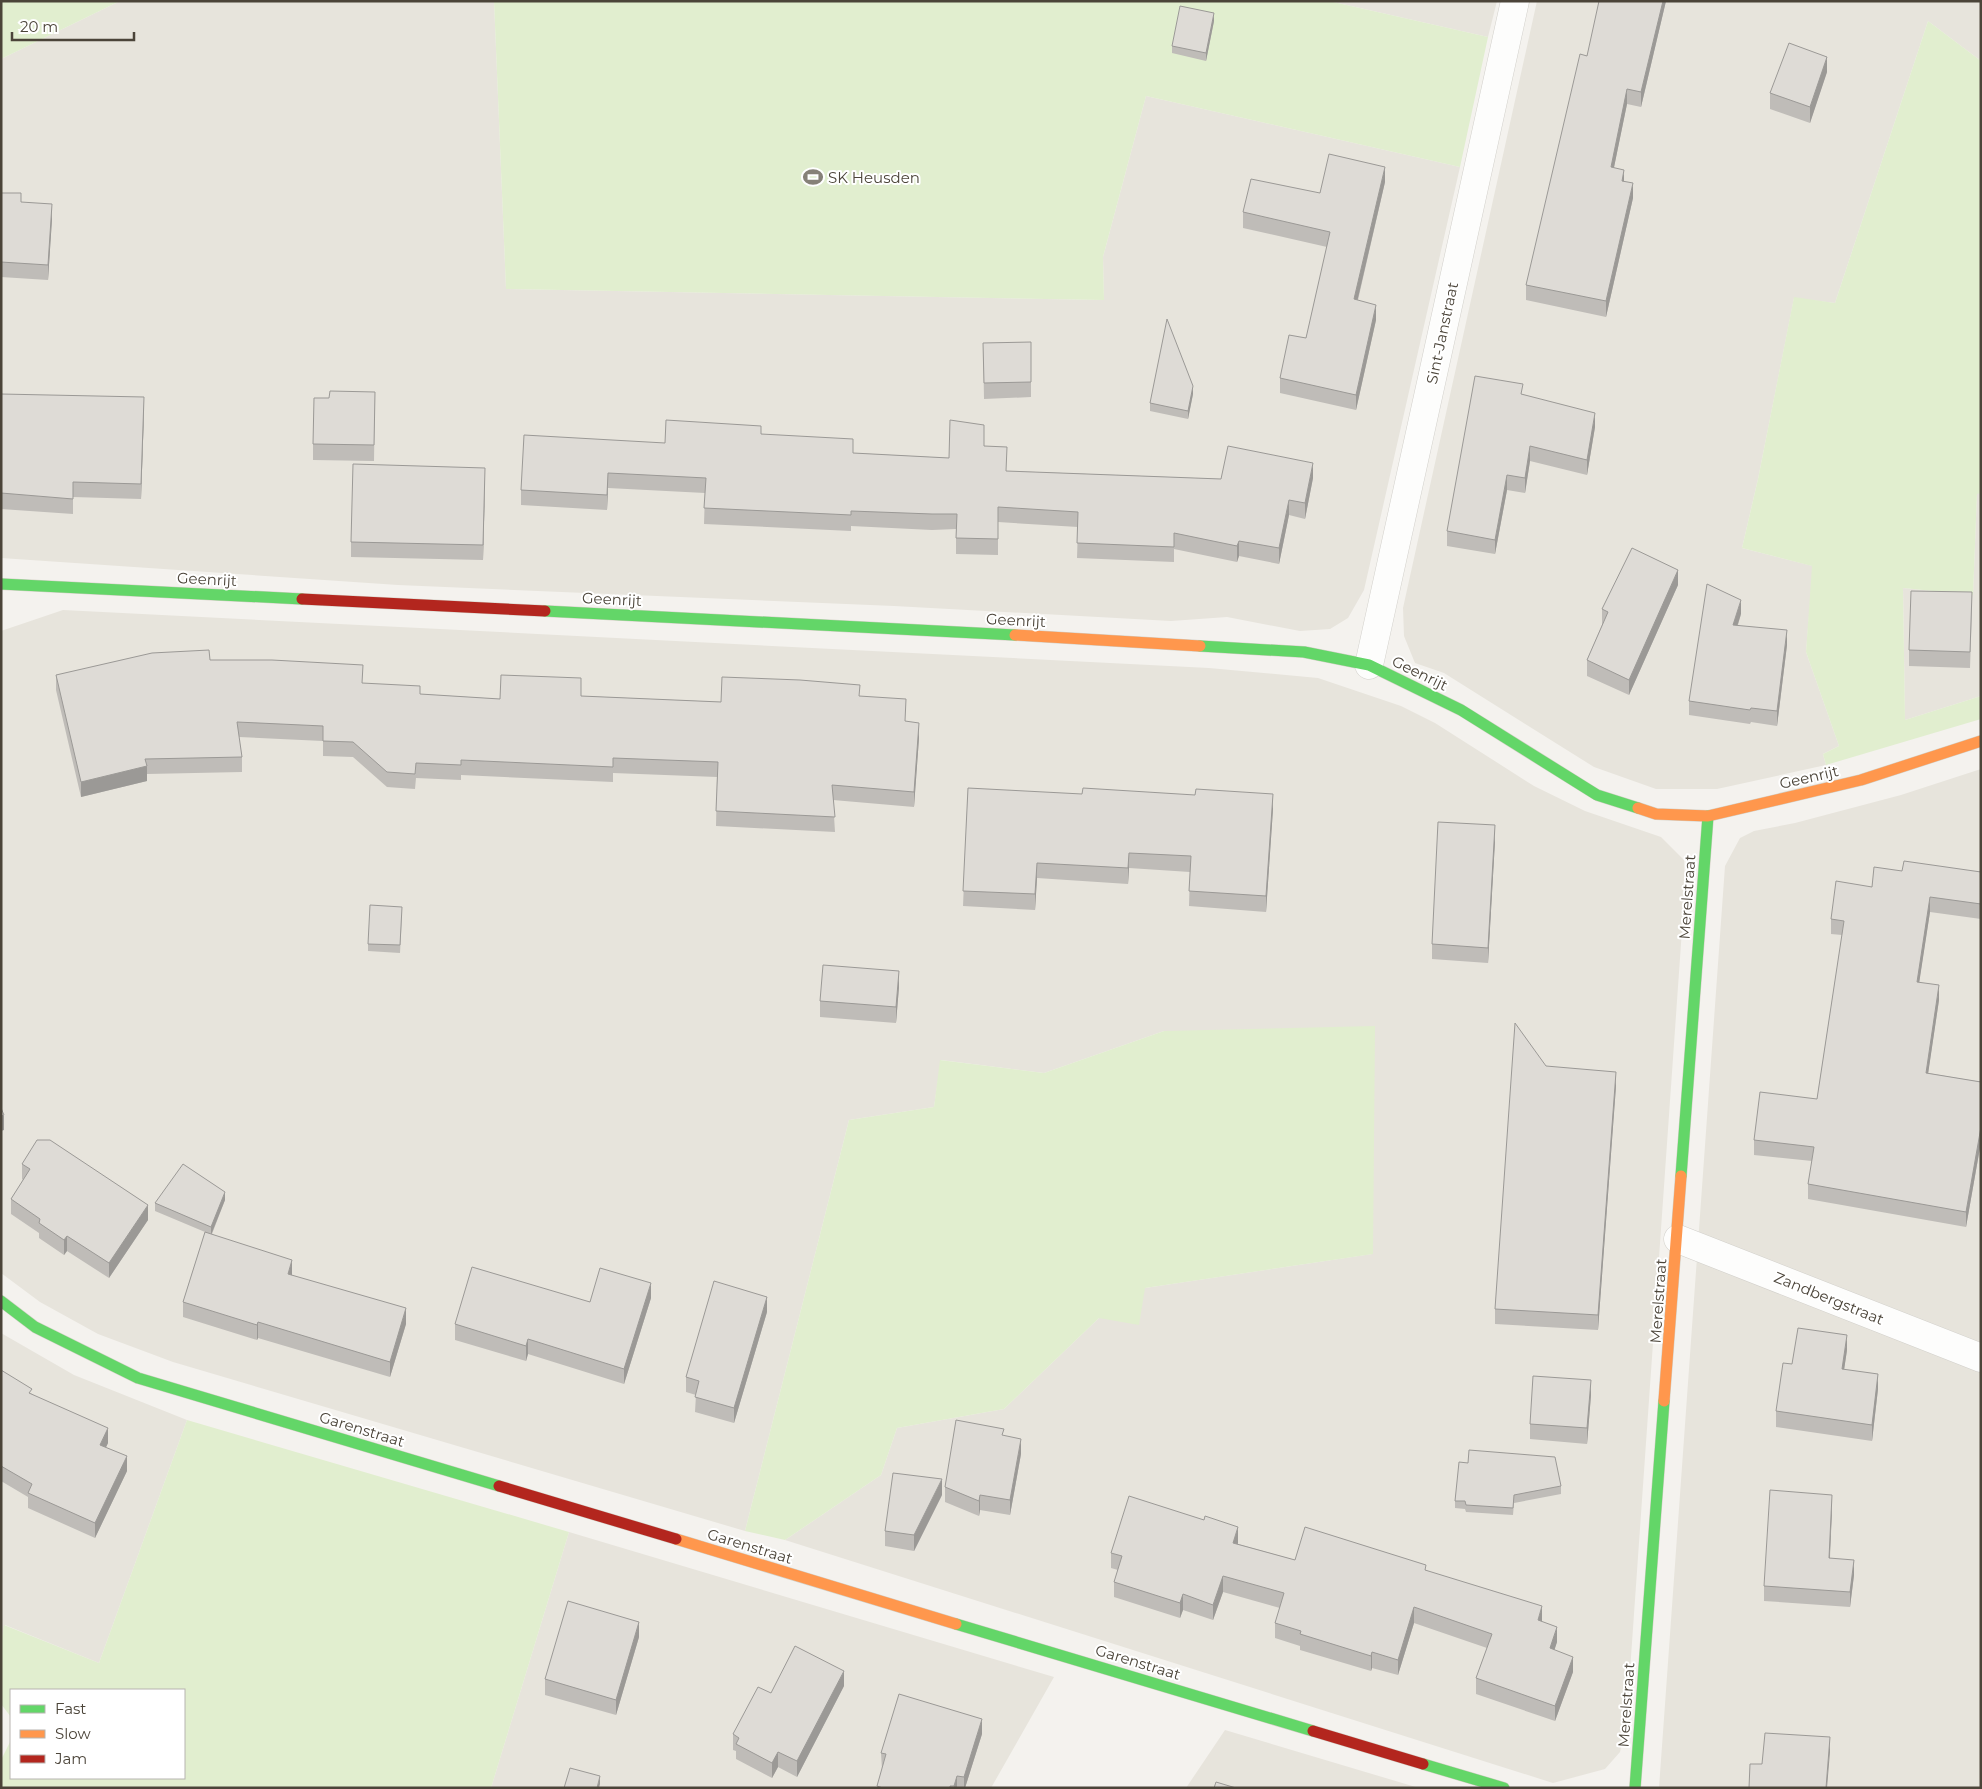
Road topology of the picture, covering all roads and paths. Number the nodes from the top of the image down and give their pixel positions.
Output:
1 (1515, 1) edge
2 (1, 584) edge
3 (1369, 665) junction
4 (1981, 741) edge
5 (1708, 816) junction
6 (1678, 1238) junction
7 (1, 1301) edge
8 (1981, 1358) edge
9 (1504, 1788) edge
10 (1635, 1788) edge

1 - 3 street, Sint-Janstraat
2 - 3 street, Geenrijt
3 - 5 street, Geenrijt
4 - 5 street, Geenrijt
5 - 6 street, Merelstraat
6 - 8 street, Zandbergstraat
6 - 10 street, Merelstraat
7 - 9 street, Garenstraat

